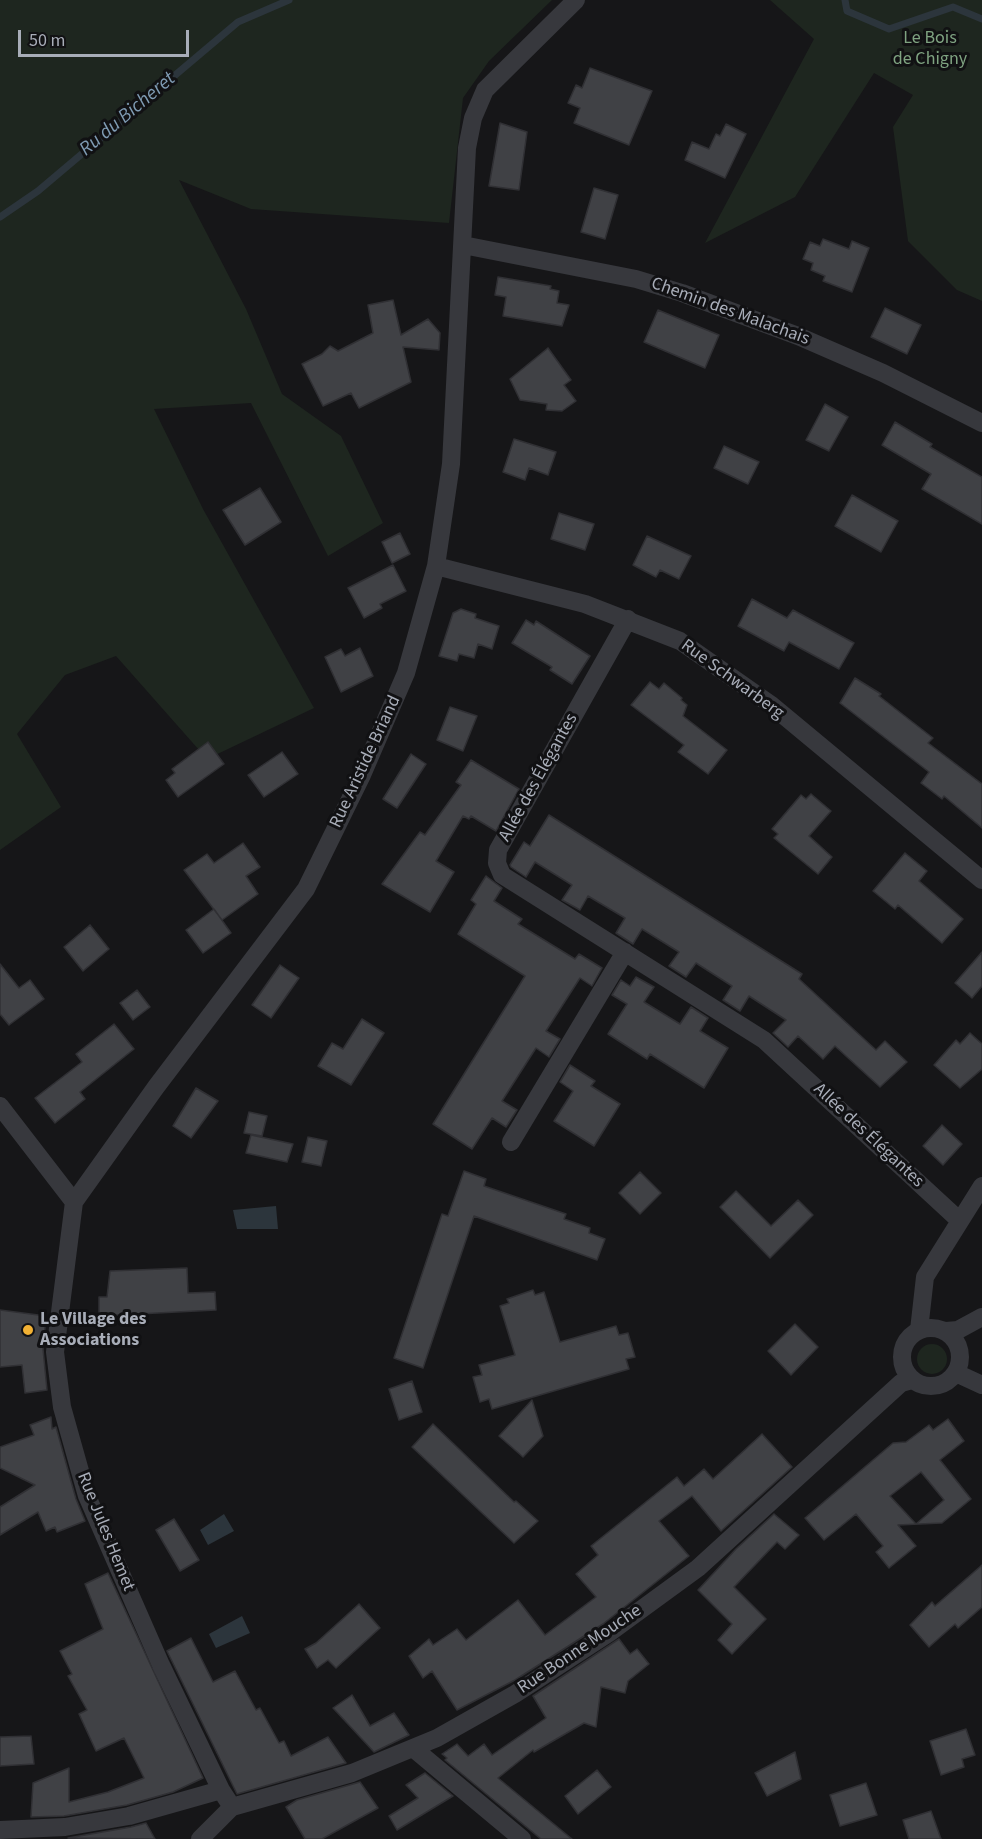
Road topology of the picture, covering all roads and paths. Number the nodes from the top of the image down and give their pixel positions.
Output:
1 (576, 0) edge
2 (463, 245) junction
3 (982, 423) edge
4 (436, 566) junction
5 (628, 619) junction
6 (982, 880) edge
7 (625, 952) junction
8 (0, 1106) edge
9 (512, 1142) dead end
10 (982, 1186) edge
11 (74, 1202) junction
12 (960, 1221) junction
13 (978, 1319) edge
14 (919, 1330) junction
15 (946, 1331) junction
16 (956, 1373) junction
17 (912, 1380) junction
18 (982, 1385) edge
19 (413, 1748) junction
20 (221, 1790) junction
21 (232, 1807) junction
22 (0, 1830) edge
23 (200, 1839) edge
24 (522, 1839) edge

1 - 2 street, Rue Aristide Briand
2 - 3 street, Chemin des Malachais
2 - 4 street, Rue Aristide Briand
4 - 5 street, Rue Schwarberg
4 - 11 street, Rue Aristide Briand
5 - 6 street, Rue Schwarberg
5 - 7 street, Allée des Élégantes
7 - 9 street
7 - 12 street, Allée des Élégantes
8 - 11 street
10 - 12 street
11 - 20 street, Rue Jules Hemet
12 - 14 street
13 - 15 street
14 - 15 street
14 - 17 street
15 - 16 street
16 - 17 street
16 - 18 street
17 - 19 street, Rue Bonne Mouche
19 - 21 street, Rue Bonne Mouche
19 - 24 street
20 - 21 street, Rue Jules Hemet
20 - 22 street
21 - 23 street, Rue Bonne Mouche

